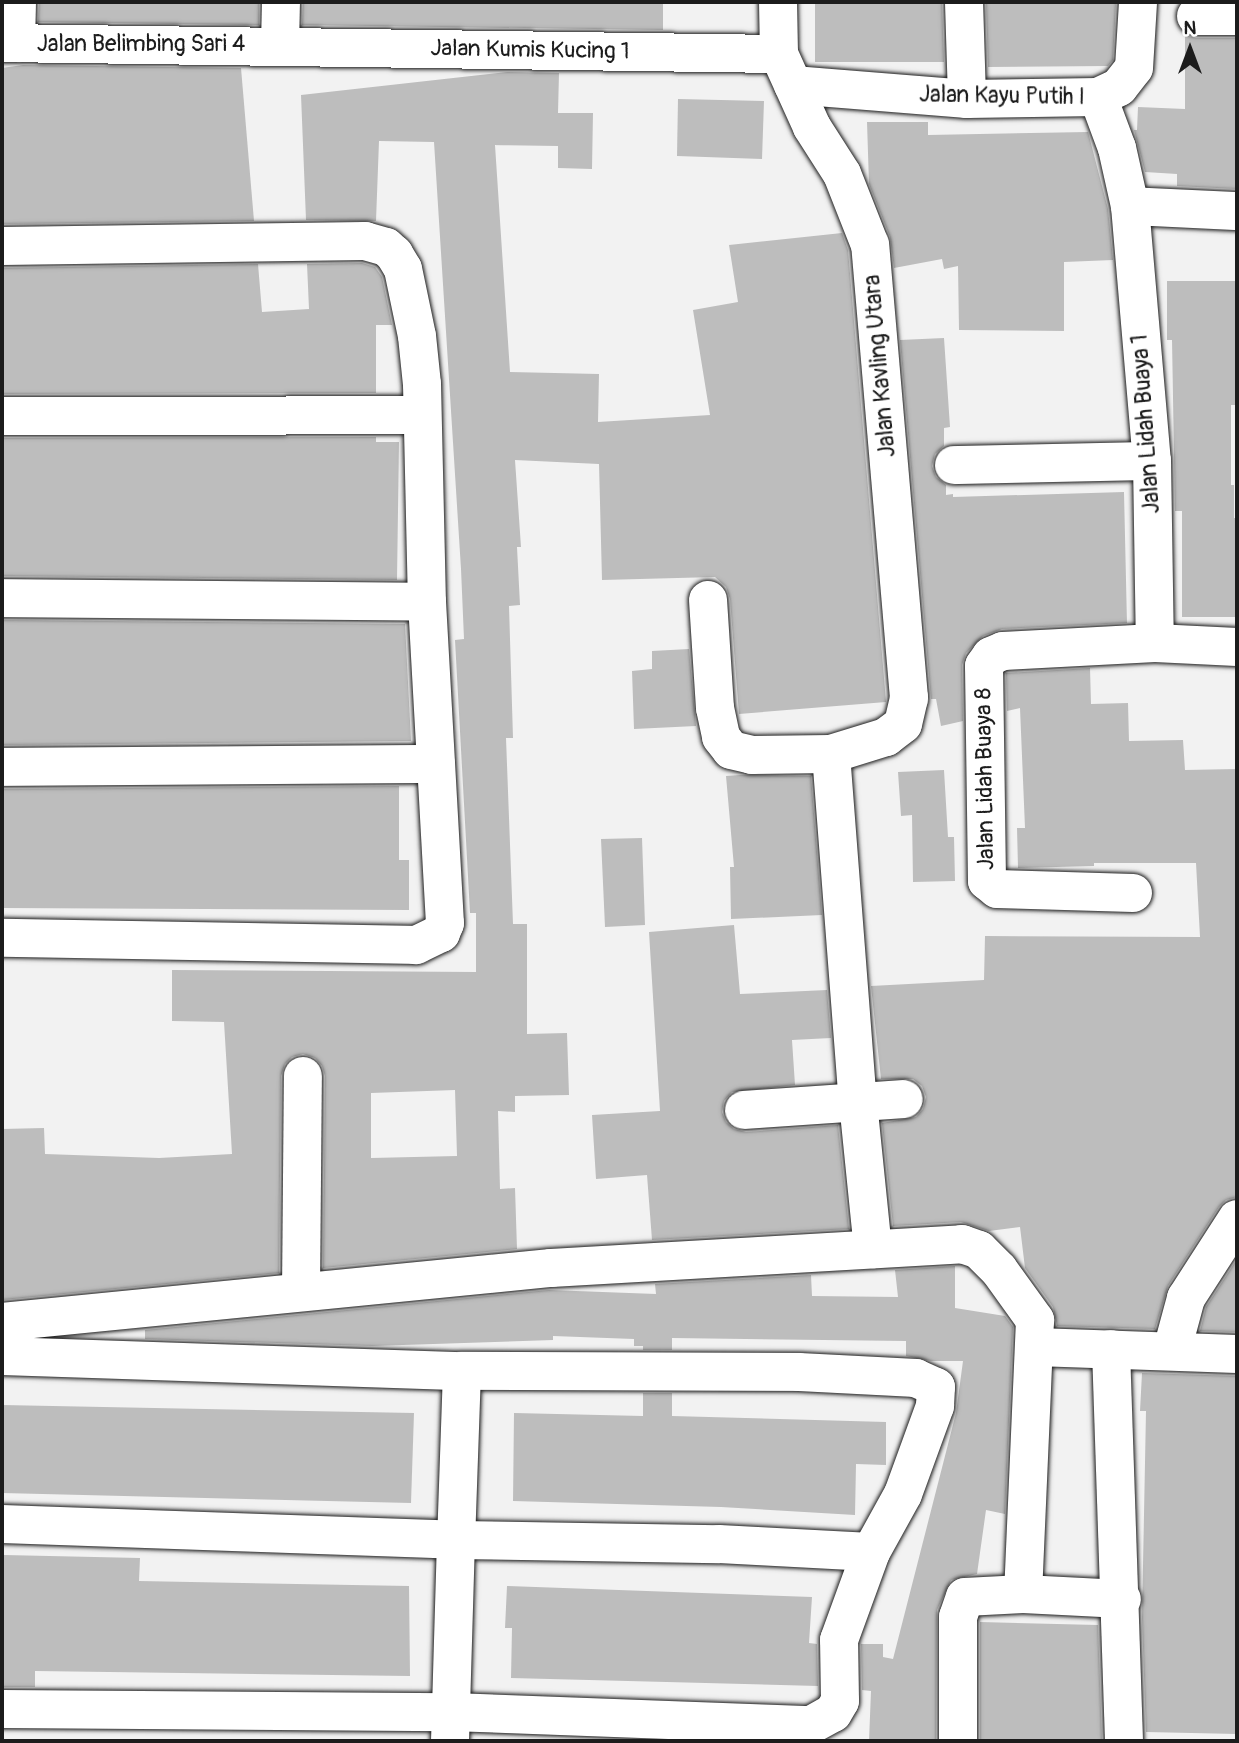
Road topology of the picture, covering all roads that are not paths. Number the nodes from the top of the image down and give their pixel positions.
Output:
1 (17, 2) edge
2 (281, 2) edge
3 (778, 2) edge
4 (964, 2) edge
5 (1138, 2) edge
6 (1196, 16) dead end
7 (1237, 16) edge
8 (9, 43) edge
9 (280, 45) junction
10 (786, 70) junction
11 (1098, 97) junction
12 (967, 99) junction
13 (1130, 206) junction
14 (1237, 211) edge
15 (2, 246) edge
16 (421, 415) junction
17 (2, 416) edge
18 (1152, 461) junction
19 (954, 465) dead end
20 (2, 598) edge
21 (708, 600) dead end
22 (427, 602) junction
23 (1155, 643) junction
24 (1237, 647) edge
25 (831, 754) junction
26 (436, 764) junction
27 (2, 767) edge
28 (1133, 893) dead end
29 (2, 938) edge
30 (303, 1076) dead end
31 (904, 1099) dead end
32 (858, 1102) junction
33 (744, 1110) dead end
34 (1237, 1219) edge
35 (873, 1248) junction
36 (301, 1292) junction
37 (2, 1322) edge
38 (1036, 1347) junction
39 (1111, 1349) junction
40 (1172, 1350) junction
41 (1237, 1354) edge
42 (2, 1356) edge
43 (462, 1371) junction
44 (2, 1524) edge
45 (456, 1540) junction
46 (871, 1552) junction
47 (1023, 1594) junction
48 (1122, 1599) junction
49 (2, 1709) edge
50 (451, 1727) edge
51 (958, 1741) edge
52 (1124, 1741) edge

1 - 8 street
2 - 9 street
3 - 10 street
4 - 12 street
5 - 11 street, Jalan Kayu Putih I
6 - 7 street
8 - 9 street, Jalan Belimbing Sari 4
9 - 10 street, Jalan Kumis Kucing 1
10 - 12 street, Jalan Kayu Putih I
10 - 25 street, Jalan Kavling Utara
11 - 12 street, Jalan Kayu Putih I
11 - 13 street, Jalan Lidah Buaya 1
13 - 14 street
13 - 18 street, Jalan Lidah Buaya 1
15 - 16 street
16 - 17 street
16 - 22 street
18 - 19 street
18 - 23 street, Jalan Lidah Buaya 1
20 - 22 street
21 - 25 street
22 - 26 street
23 - 24 street
23 - 28 street, Jalan Lidah Buaya 8
25 - 32 street
26 - 27 street
26 - 29 street
30 - 36 street
31 - 32 street
32 - 33 street
32 - 35 street
34 - 40 street
35 - 36 street
35 - 38 street
36 - 37 street
38 - 39 street
38 - 47 street
39 - 40 street
39 - 48 street
40 - 41 street
42 - 43 street
43 - 45 street
43 - 46 street
44 - 45 street
45 - 46 street
45 - 50 street
46 - 50 street
47 - 48 street
47 - 51 street
48 - 52 street
49 - 50 street

